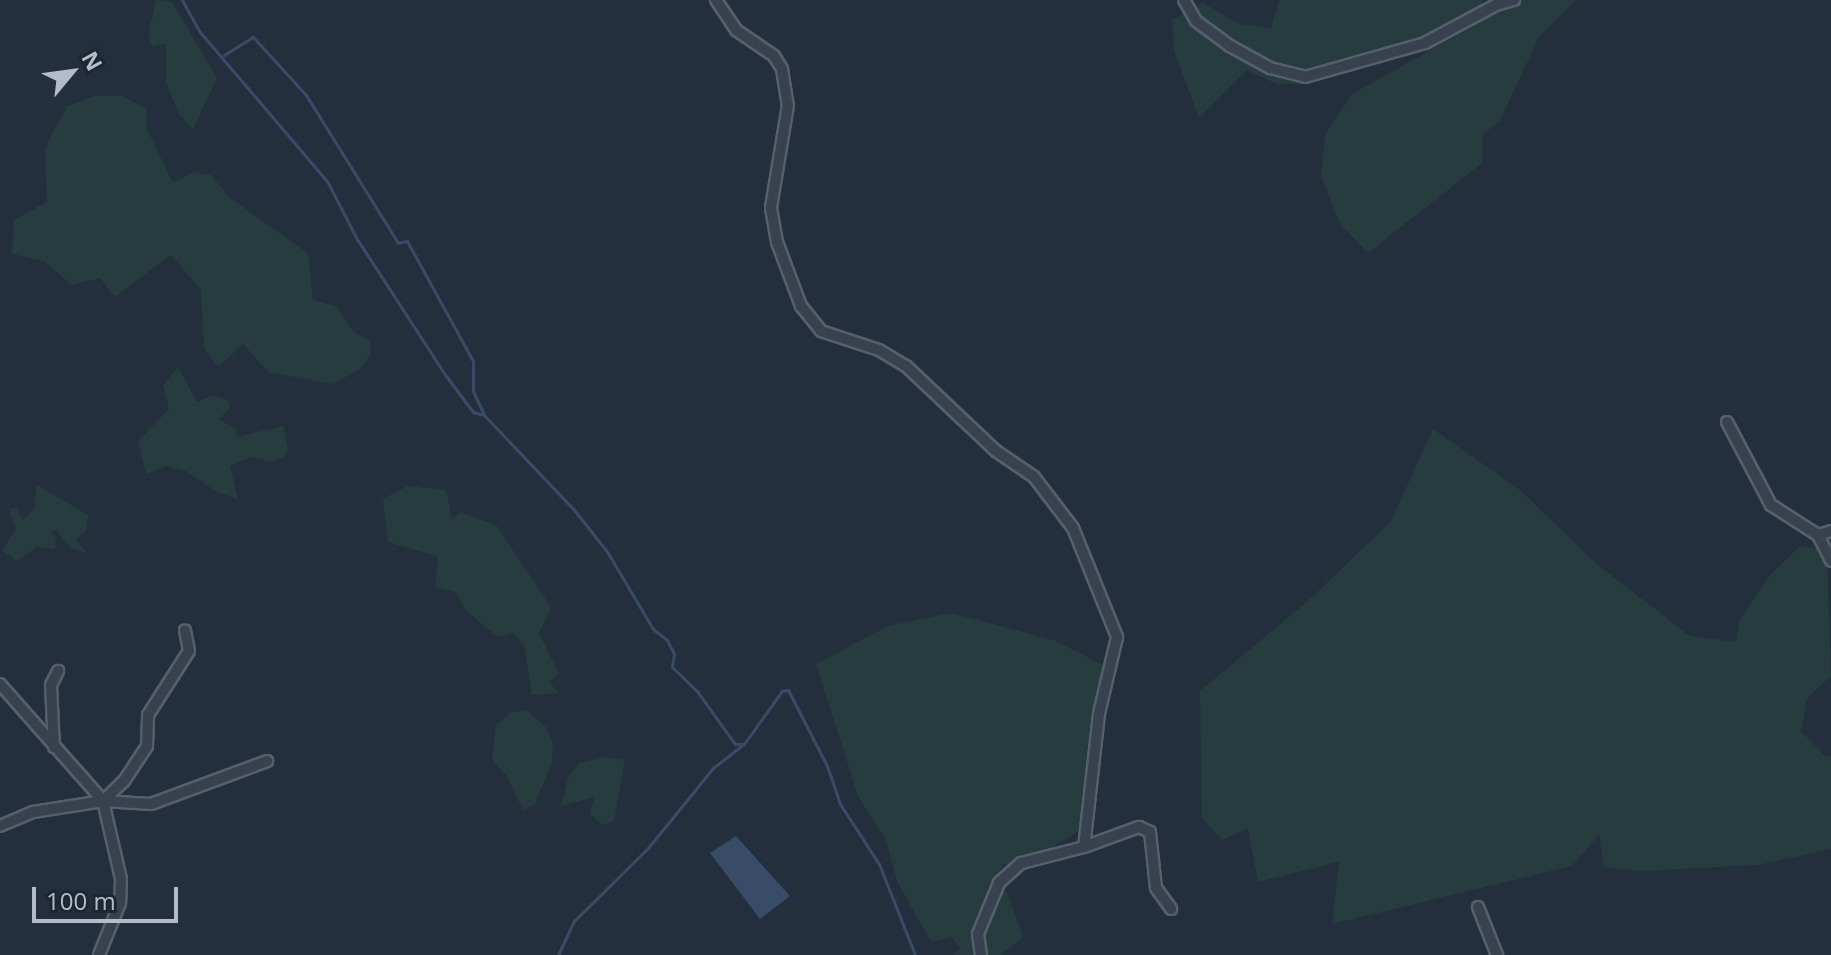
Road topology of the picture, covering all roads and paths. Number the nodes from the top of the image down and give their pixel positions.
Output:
1 (716, 0) edge
2 (1184, 0) edge
3 (1514, 0) edge
4 (1727, 422) dead end
5 (1831, 531) edge
6 (1818, 535) junction
7 (1831, 561) edge
8 (185, 630) dead end
9 (58, 671) dead end
10 (0, 684) edge
11 (54, 747) junction
12 (267, 761) dead end
13 (103, 801) junction
14 (0, 826) edge
15 (1084, 847) junction
16 (1478, 907) dead end
17 (1171, 909) dead end
18 (99, 955) edge
19 (981, 955) edge
20 (1497, 955) edge

1 - 15 street
2 - 3 street
4 - 6 street
5 - 6 street
6 - 7 street
8 - 13 street
9 - 11 street
10 - 11 street
11 - 13 street
12 - 13 street
13 - 14 street
13 - 18 street
15 - 17 street
15 - 19 street
16 - 20 street

